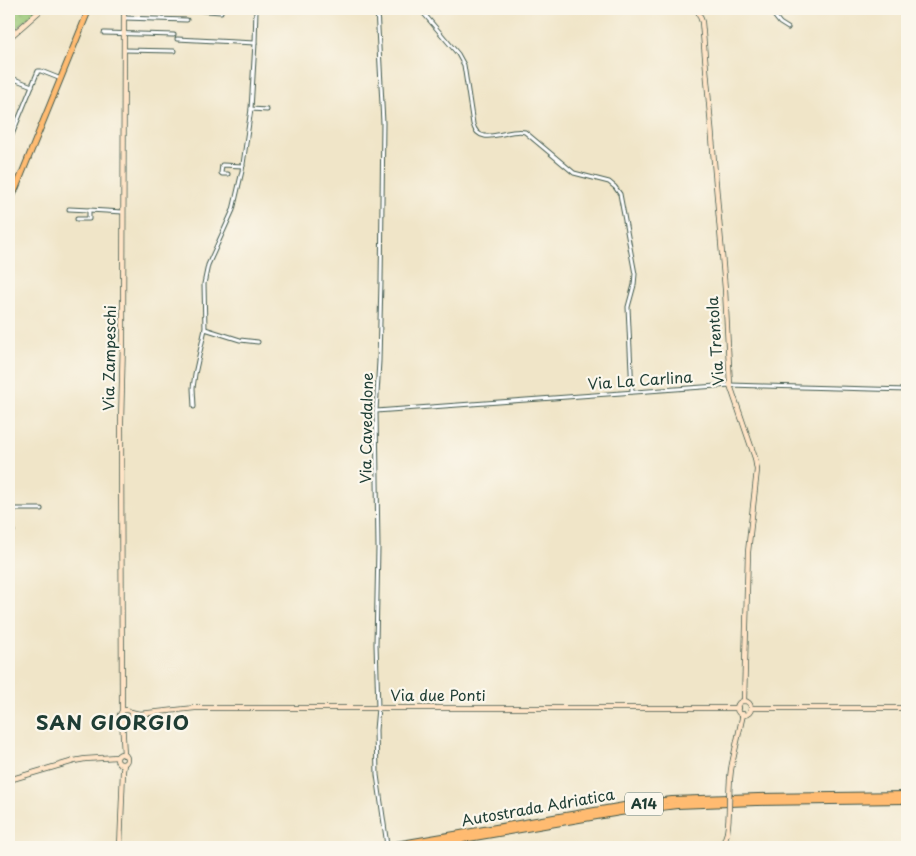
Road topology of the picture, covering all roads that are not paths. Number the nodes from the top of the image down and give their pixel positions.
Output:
1 (42, 9) edge
2 (89, 9) edge
3 (124, 9) edge
4 (179, 9) edge
5 (221, 9) edge
6 (256, 9) edge
7 (377, 9) edge
8 (420, 9) edge
9 (694, 9) edge
10 (769, 9) edge
11 (196, 10) junction
12 (215, 10) edge
13 (196, 15) dead end
14 (124, 18) junction
15 (187, 20) dead end
16 (788, 28) dead end
17 (104, 33) dead end
18 (124, 34) junction
19 (174, 35) dead end
20 (9, 38) edge
21 (177, 39) dead end
22 (255, 44) junction
23 (124, 50) junction
24 (174, 51) dead end
25 (9, 79) edge
26 (60, 79) junction
27 (32, 86) junction
28 (251, 109) junction
29 (267, 110) dead end
30 (11, 132) edge
31 (9, 142) edge
32 (242, 166) junction
33 (228, 174) dead end
34 (9, 199) edge
35 (70, 209) dead end
36 (89, 210) junction
37 (123, 212) junction
38 (77, 218) dead end
39 (205, 329) junction
40 (258, 342) dead end
41 (730, 385) junction
42 (907, 390) edge
43 (632, 392) junction
44 (194, 407) dead end
45 (376, 411) junction
46 (9, 509) edge
47 (41, 509) dead end
48 (744, 701) junction
49 (378, 708) junction
50 (738, 708) junction
51 (751, 708) junction
52 (907, 708) edge
53 (123, 710) junction
54 (131, 712) junction
55 (139, 714) junction
56 (743, 714) junction
57 (125, 721) junction
58 (120, 759) junction
59 (9, 780) edge
60 (907, 795) edge
61 (907, 800) edge
62 (120, 847) edge
63 (386, 847) edge
64 (416, 847) edge
65 (722, 847) edge

1 - 20 street
2 - 26 main road
3 - 14 street, Via Zampeschi
4 - 11 street
5 - 12 street
6 - 22 street
7 - 45 street, Via Cavedalone
8 - 43 street
9 - 41 street, Via Trentola
10 - 16 street
11 - 12 street
11 - 13 street
14 - 15 street
14 - 18 street, Via Zampeschi
17 - 18 street
18 - 19 street
18 - 23 street, Via Zampeschi
21 - 22 street
22 - 28 street
23 - 24 street
23 - 37 street, Via Zampeschi
25 - 27 street
26 - 27 street
26 - 34 main road
27 - 30 street
28 - 29 street
28 - 32 street
30 - 31 street
32 - 33 street
32 - 39 street
35 - 36 street
36 - 37 street
36 - 38 street
37 - 53 street, Via Zampeschi
39 - 40 street
39 - 44 street
41 - 42 street, Via La Carlina
41 - 43 street, Via La Carlina
41 - 48 street, Via Trentola
43 - 45 street, Via La Carlina
45 - 49 street, Via Cavedalone
46 - 47 street
48 - 50 street
48 - 51 street
49 - 50 street, Via due Ponti
49 - 55 street, Via due Ponti
49 - 63 street, Via Cavedalone, bridge
50 - 56 street
51 - 52 street
51 - 56 street
53 - 54 street, Via due Ponti
53 - 57 street, Via Zampeschi
54 - 55 street, Via due Ponti
54 - 57 street
55 - 57 street, Via due Ponti
56 - 65 street, bridge
57 - 58 street
58 - 59 street
58 - 62 street
60 - 63 highway, Autostrada Adriatica / A14
61 - 64 highway, Autostrada Adriatica / A14

